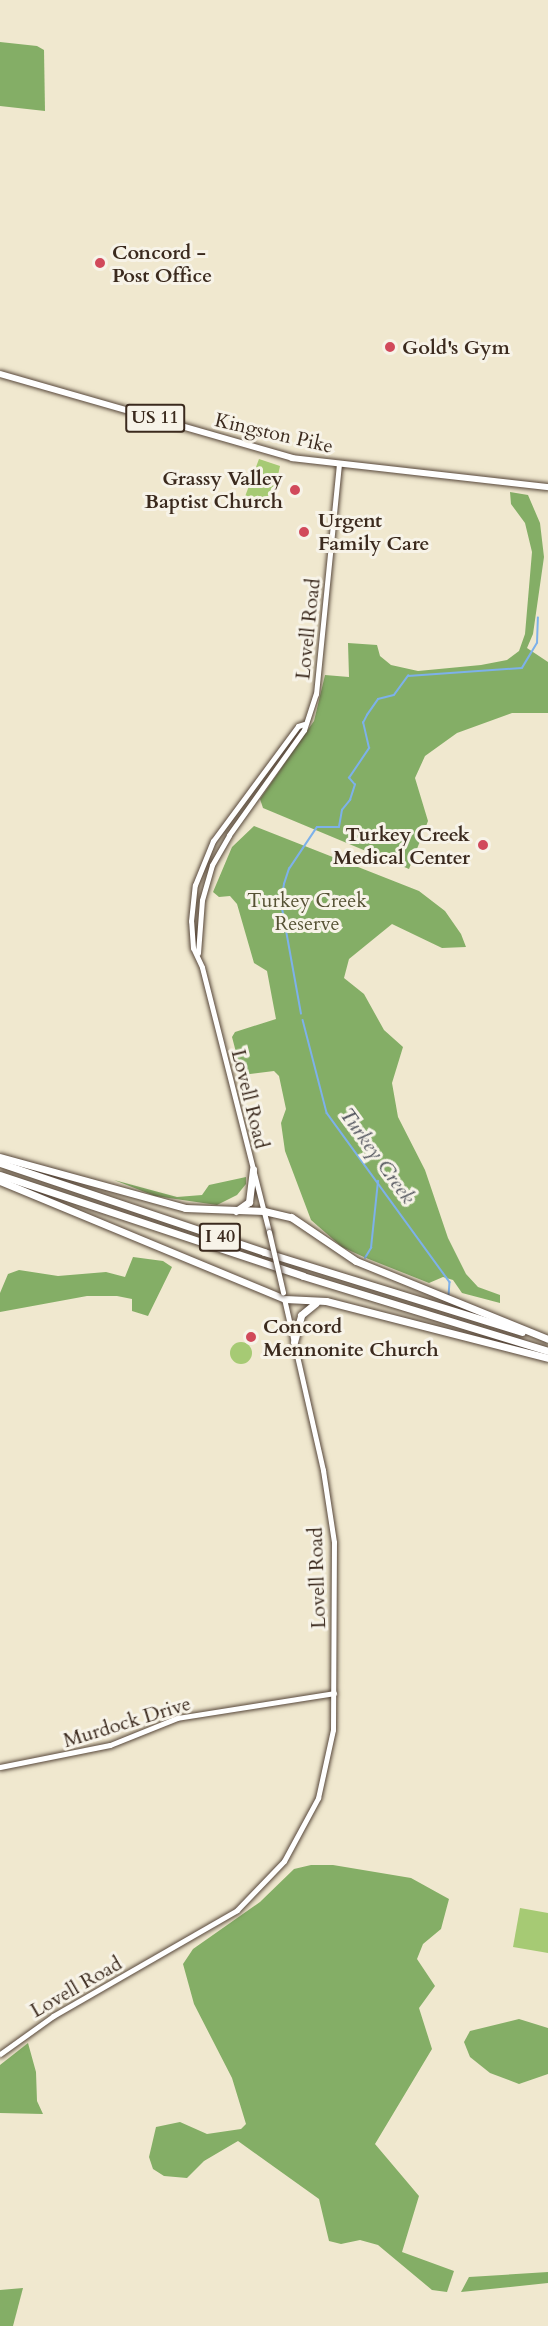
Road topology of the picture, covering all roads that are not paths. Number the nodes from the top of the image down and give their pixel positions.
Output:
1 (0, 374) edge
2 (339, 465) junction
3 (548, 487) edge
4 (304, 724) junction
5 (193, 897) junction
6 (202, 900) junction
7 (198, 953) junction
8 (0, 1157) edge
9 (0, 1162) edge
10 (253, 1169) junction
11 (0, 1175) edge
12 (0, 1180) edge
13 (235, 1211) junction
14 (264, 1211) junction
15 (284, 1296) junction
16 (326, 1301) junction
17 (548, 1339) edge
18 (294, 1342) junction
19 (548, 1351) edge
20 (548, 1358) edge
21 (334, 1693) junction
22 (0, 1767) edge
23 (0, 2055) edge

1 - 2 main road, Kingston Pike / US 11
2 - 3 main road, Kingston Pike / US 11
2 - 4 main road, Lovell Road
4 - 5 main road, Lovell Road
4 - 6 main road, Lovell Road
5 - 6 main road
5 - 7 main road, Lovell Road
6 - 7 main road, Lovell Road
7 - 10 main road, Lovell Road
8 - 13 highway
9 - 17 highway, I 40
10 - 13 highway
10 - 14 main road, Lovell Road
11 - 19 highway, I 40
12 - 15 highway
13 - 14 highway
14 - 15 main road, Lovell Road, bridge
14 - 17 highway
15 - 16 highway
15 - 18 main road, Lovell Road
16 - 18 highway
16 - 20 highway
18 - 21 main road, Lovell Road
21 - 22 main road, Murdock Drive
21 - 23 main road, Lovell Road

